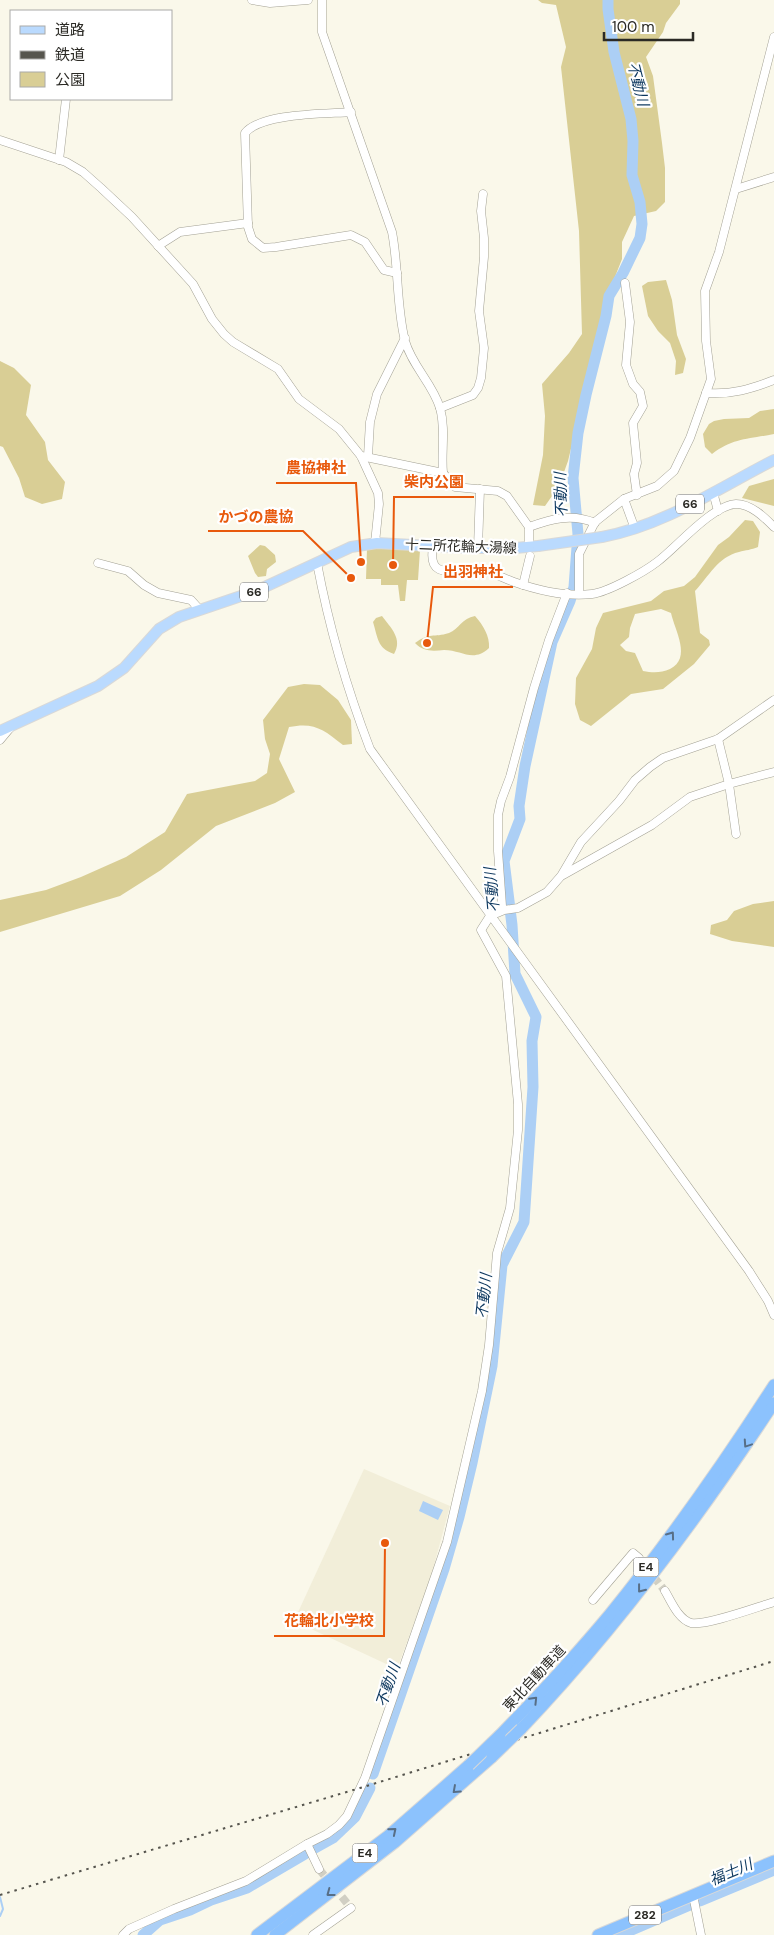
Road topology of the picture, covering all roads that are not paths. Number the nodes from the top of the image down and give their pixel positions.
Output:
1 (252, 0) edge
2 (308, 0) edge
3 (322, 0) edge
4 (774, 37) edge
5 (66, 100) edge
6 (351, 112) junction
7 (0, 140) edge
8 (59, 160) junction
9 (774, 177) edge
10 (736, 189) junction
11 (483, 194) dead end
12 (248, 223) junction
13 (158, 246) junction
14 (397, 273) junction
15 (625, 283) dead end
16 (405, 338) junction
17 (774, 380) edge
18 (706, 393) junction
19 (440, 408) junction
20 (364, 456) junction
21 (774, 460) edge
22 (443, 473) junction
23 (480, 490) junction
24 (713, 492) junction
25 (637, 495) junction
26 (624, 499) junction
27 (718, 511) junction
28 (595, 523) junction
29 (529, 527) junction
30 (774, 527) edge
31 (635, 529) junction
32 (375, 543) junction
33 (534, 544) junction
34 (433, 547) junction
35 (478, 548) junction
36 (530, 556) dead end
37 (98, 563) dead end
38 (316, 563) junction
39 (522, 585) junction
40 (573, 594) junction
41 (200, 610) junction
42 (774, 700) edge
43 (5, 729) edge
44 (718, 739) junction
45 (0, 740) edge
46 (774, 772) edge
47 (728, 784) junction
48 (736, 834) dead end
49 (561, 876) junction
50 (490, 916) junction
51 (774, 1315) edge
52 (774, 1385) edge
53 (774, 1403) edge
54 (640, 1558) dead end
55 (664, 1591) tunnel mouth
56 (592, 1600) dead end
57 (774, 1602) edge
58 (307, 1844) junction
59 (774, 1861) edge
60 (320, 1869) tunnel mouth
61 (693, 1895) junction
62 (351, 1908) dead end
63 (123, 1935) edge
64 (257, 1935) edge
65 (275, 1935) edge
66 (313, 1935) edge
67 (598, 1935) edge
68 (701, 1935) edge

1 - 2 street
3 - 6 street
4 - 10 street
5 - 8 street
6 - 12 street
6 - 14 street
7 - 8 street
8 - 13 street
9 - 10 street
10 - 18 street
11 - 19 street
12 - 13 street
12 - 14 street
13 - 20 street
14 - 16 street
15 - 25 street
16 - 19 street
16 - 20 street
17 - 18 street
18 - 25 street
19 - 22 street
20 - 22 street
20 - 32 street
21 - 24 main road, 十二所花輪大湯線 / 66
22 - 23 street
23 - 29 street
23 - 35 street
24 - 27 street
24 - 31 main road, 十二所花輪大湯線 / 66
25 - 26 street
26 - 28 street
26 - 31 street
27 - 30 street
27 - 40 street
28 - 29 street
28 - 40 street
29 - 33 street
31 - 33 main road, 十二所花輪大湯線 / 66, bridge
32 - 34 main road, 十二所花輪大湯線 / 66
32 - 38 main road, 十二所花輪大湯線 / 66
33 - 35 main road, 十二所花輪大湯線 / 66
34 - 35 main road, 十二所花輪大湯線 / 66
34 - 39 street
36 - 39 street
37 - 41 street
38 - 41 main road, 十二所花輪大湯線 / 66
38 - 50 street
39 - 40 street
40 - 50 street
41 - 43 main road, 十二所花輪大湯線 / 66
42 - 44 street
43 - 45 street
44 - 47 street
44 - 49 street
46 - 47 street
47 - 48 street
47 - 49 street
49 - 50 street
50 - 51 street
50 - 58 street
64 -> 52 highway, 東北自動車道 / E4, bridge
53 -> 65 highway, 東北自動車道 / E4, bridge
54 - 56 street
55 - 57 street
58 - 60 street
58 - 63 street
59 - 61 highway, 282
61 - 67 highway, 282
61 - 68 street
62 - 66 street

